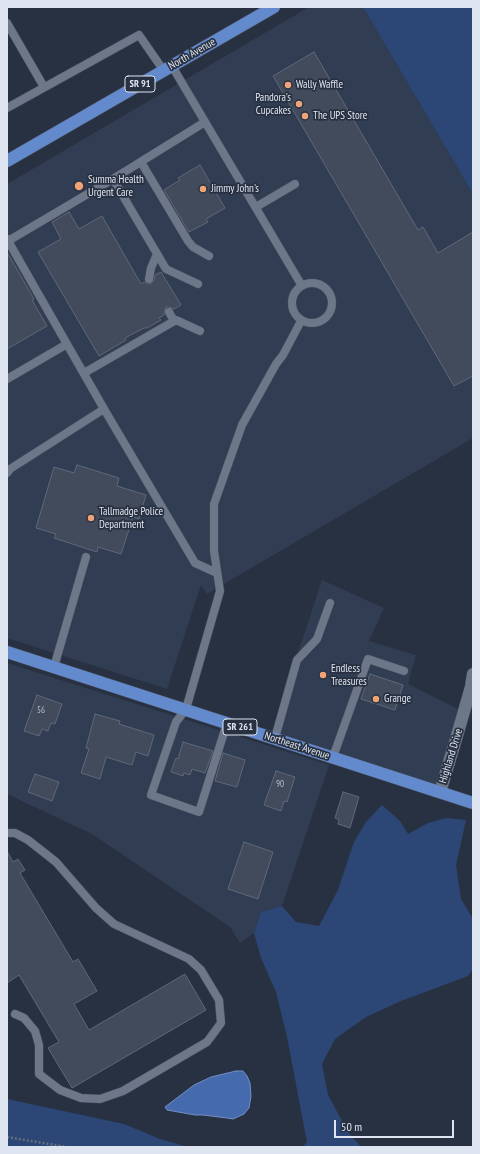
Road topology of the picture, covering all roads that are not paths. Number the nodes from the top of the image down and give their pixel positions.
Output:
1 (274, 7) edge
2 (7, 23) edge
3 (168, 68) junction
4 (44, 87) junction
5 (7, 108) edge
6 (205, 122) junction
7 (8, 159) edge
8 (141, 162) junction
9 (113, 179) junction
10 (294, 184) dead end
11 (256, 207) junction
12 (8, 240) edge
13 (157, 254) junction
14 (209, 256) dead end
15 (149, 279) dead end
16 (198, 284) dead end
17 (302, 286) junction
18 (169, 312) dead end
19 (174, 321) junction
20 (301, 321) junction
21 (200, 331) dead end
22 (67, 344) junction
23 (84, 373) junction
24 (7, 379) edge
25 (104, 409) junction
26 (7, 473) edge
27 (86, 557) dead end
28 (217, 573) junction
29 (330, 603) dead end
30 (7, 652) edge
31 (54, 667) junction
32 (404, 671) dead end
33 (473, 674) edge
34 (186, 709) junction
35 (226, 723) junction
36 (275, 738) junction
37 (333, 757) junction
38 (440, 792) junction
39 (473, 802) edge
40 (7, 833) edge
41 (15, 1014) dead end

1 - 3 main road, North Avenue / SR 91
2 - 4 lane
3 - 4 lane
3 - 6 lane
3 - 7 main road, North Avenue / SR 91
4 - 5 lane
6 - 8 lane
6 - 11 lane
8 - 9 lane
8 - 14 lane
9 - 12 lane
9 - 13 lane
10 - 11 lane
11 - 17 lane
12 - 22 lane
13 - 15 lane
13 - 16 lane
17 - 20 lane
17 - 20 lane
18 - 19 lane
19 - 21 lane
19 - 23 lane
20 - 28 lane
22 - 23 lane
22 - 24 lane
23 - 25 lane
25 - 26 lane
25 - 28 lane
27 - 31 lane
28 - 34 lane
29 - 36 lane
30 - 31 main road, Northeast Avenue / SR 261
31 - 34 main road, Northeast Avenue / SR 261
32 - 37 lane
33 - 38 street, Highland Drive
34 - 35 main road, Northeast Avenue / SR 261
34 - 35 lane
35 - 36 main road, Northeast Avenue / SR 261
36 - 37 main road, Northeast Avenue / SR 261
37 - 38 main road, Northeast Avenue / SR 261
38 - 39 main road, Northeast Avenue / SR 261
40 - 41 lane

